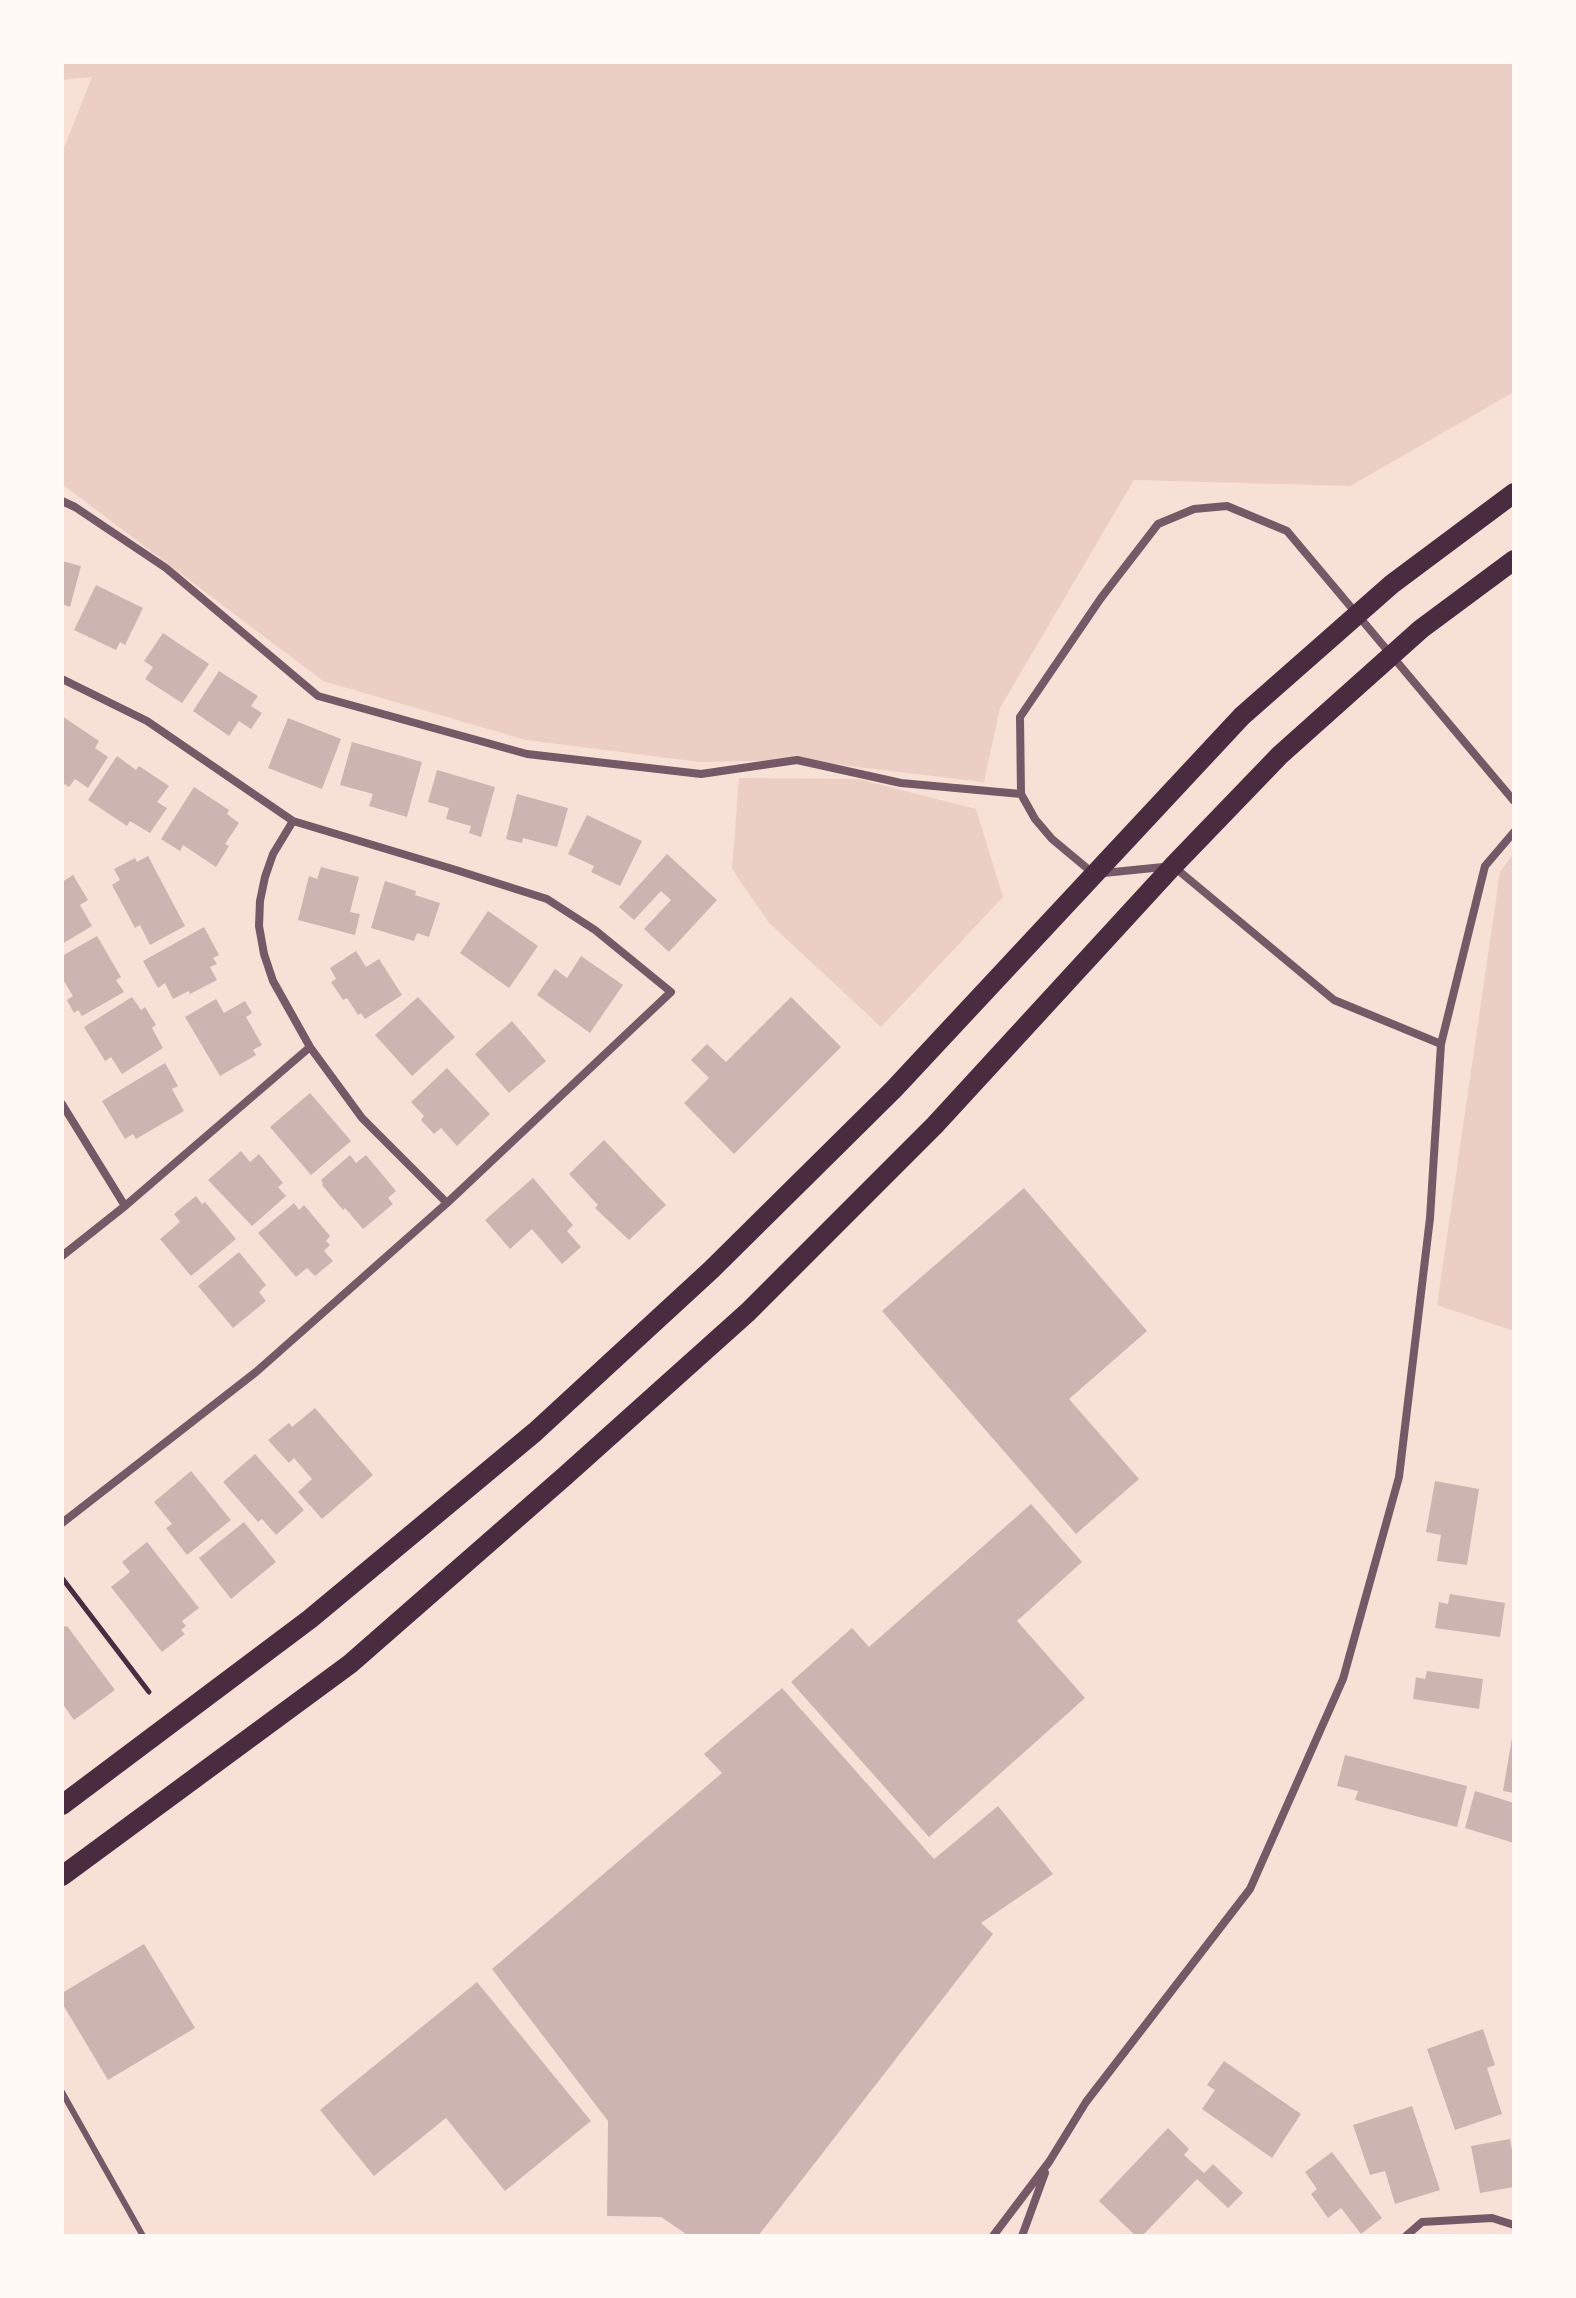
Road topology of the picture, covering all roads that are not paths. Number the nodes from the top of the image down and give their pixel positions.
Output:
1 (1514, 493) edge
2 (62, 501) edge
3 (1514, 560) edge
4 (62, 679) edge
5 (1021, 794) junction
6 (1514, 801) edge
7 (293, 821) junction
8 (1514, 832) edge
9 (1173, 866) junction
10 (1094, 874) junction
11 (1441, 1044) junction
12 (310, 1047) junction
13 (62, 1104) edge
14 (447, 1203) junction
15 (125, 1206) junction
16 (62, 1256) edge
17 (62, 1523) edge
18 (62, 1805) edge
19 (62, 1876) edge
20 (62, 2092) edge
21 (1049, 2162) junction
22 (1514, 2225) edge
23 (143, 2236) edge
24 (993, 2236) edge
25 (1022, 2236) edge
26 (1406, 2236) edge

1 - 10 main road
2 - 5 street
3 - 9 main road
4 - 7 street
5 - 6 street
5 - 10 street
7 - 12 street
7 - 14 street
8 - 11 street
9 - 10 street
9 - 11 street
9 - 19 main road
10 - 18 main road
11 - 21 street
12 - 14 street
12 - 15 street
13 - 15 street
14 - 17 street
15 - 16 street
20 - 23 lane
21 - 24 street
21 - 25 street
22 - 26 street

